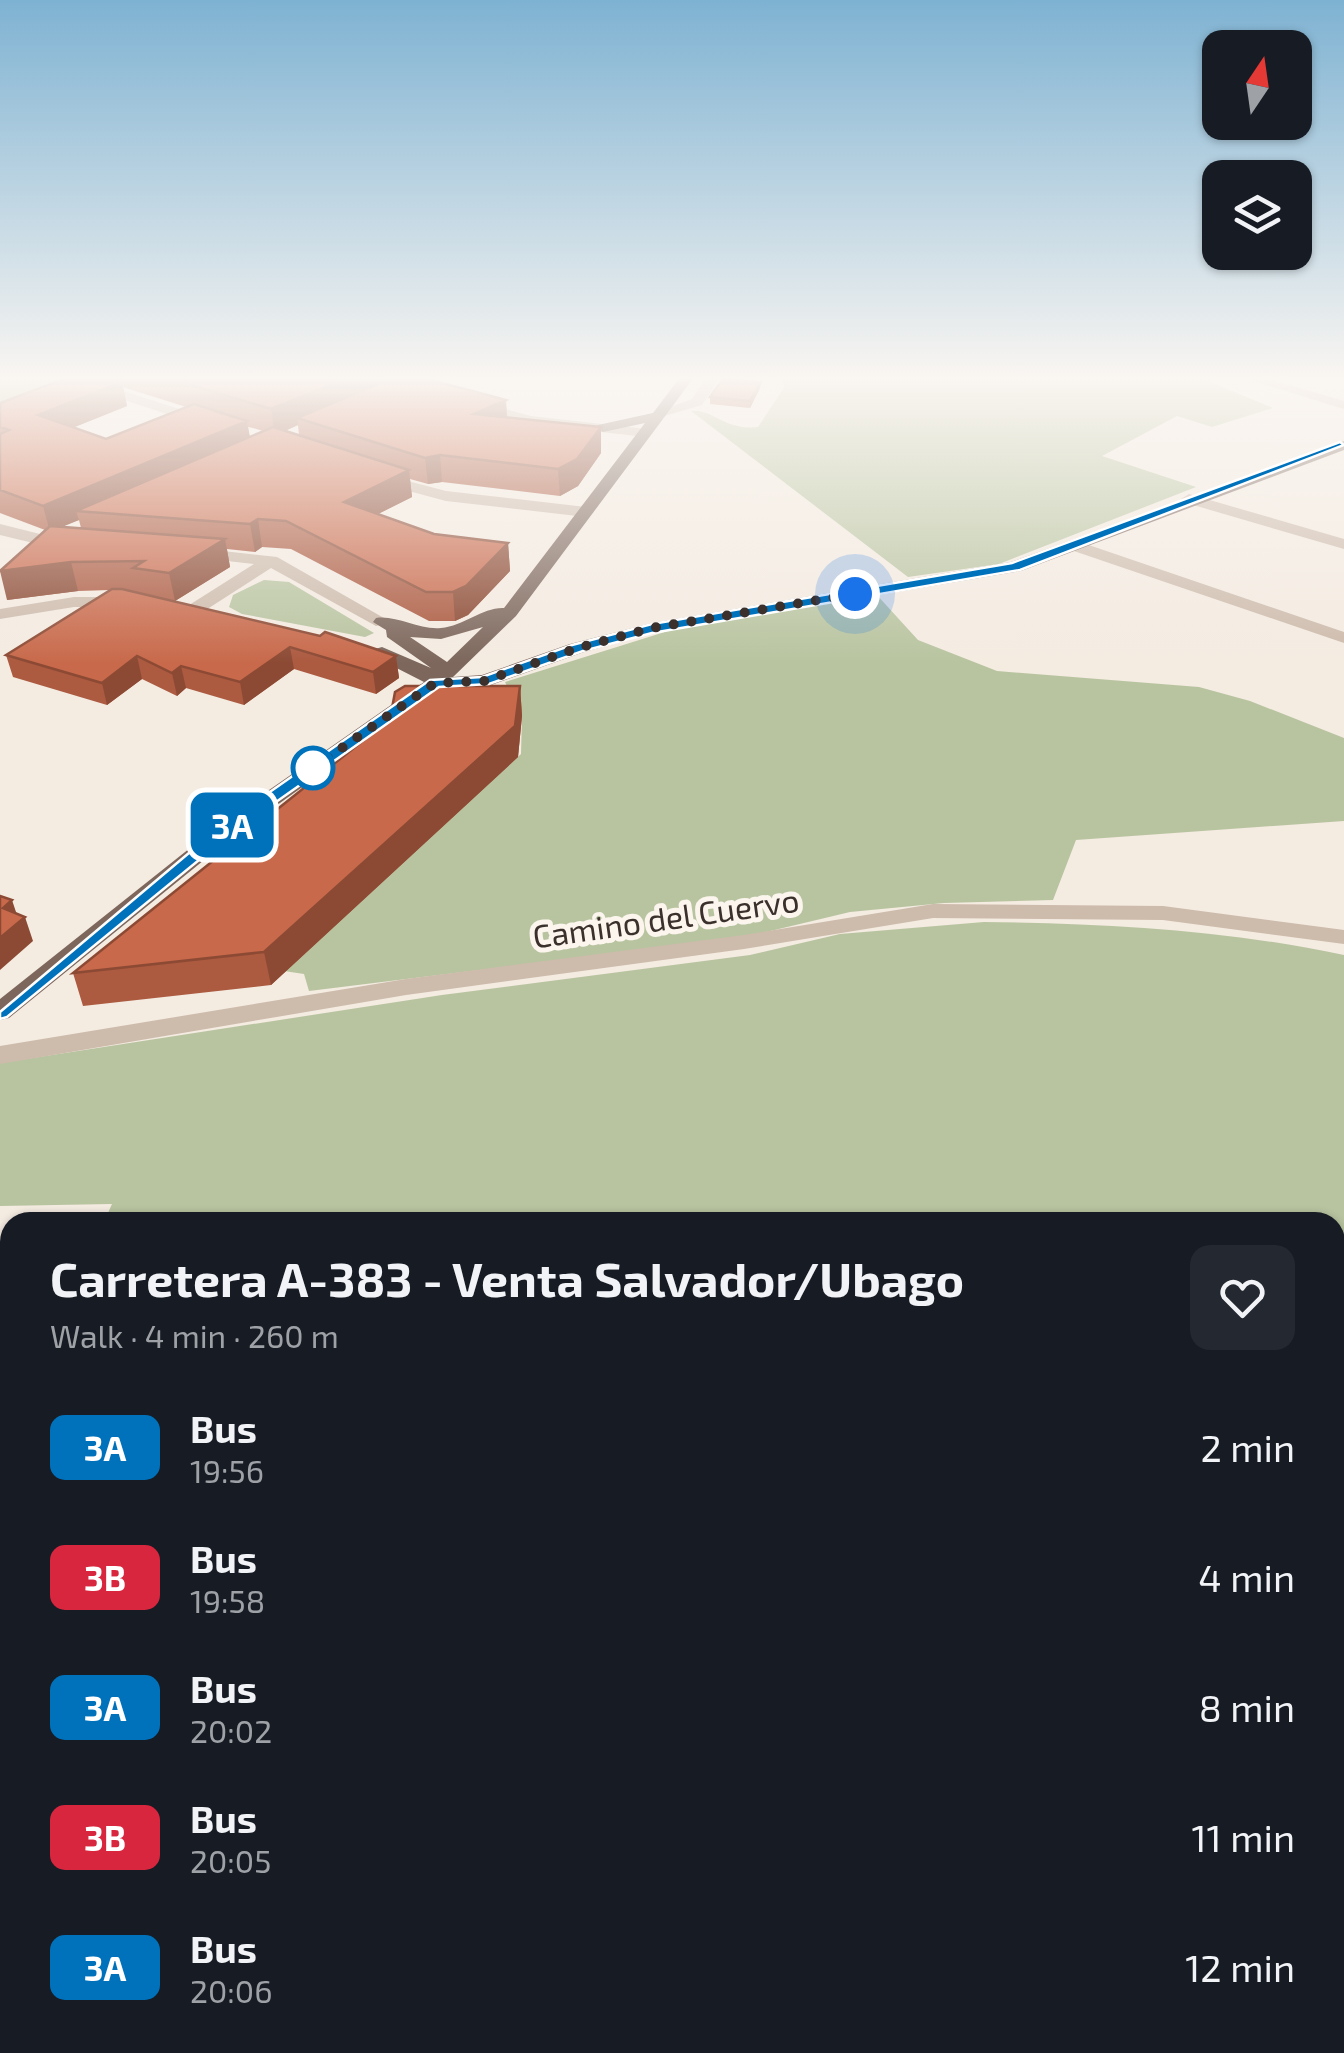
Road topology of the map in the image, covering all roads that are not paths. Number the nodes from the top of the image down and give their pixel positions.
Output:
1 (360, 472) edge
2 (617, 472) edge
3 (1268, 472) edge
4 (602, 491) junction
5 (1189, 500) junction
6 (530, 506) junction
7 (586, 512) junction
8 (574, 528) junction
9 (0, 529) edge
10 (74, 539) edge
11 (46, 544) junction
12 (1344, 544) edge
13 (1077, 546) junction
14 (169, 552) edge
15 (270, 561) junction
16 (23, 563) edge
17 (531, 585) junction
18 (143, 604) edge
19 (193, 612) edge
20 (0, 614) edge
21 (382, 622) junction
22 (1344, 638) edge
23 (406, 641) junction
24 (444, 673) junction
25 (1344, 937) edge
26 (0, 1012) edge
27 (0, 1055) edge

1 - 6 street
2 - 4 main road
3 - 5 main road
4 - 6 street
4 - 7 main road
5 - 12 street
5 - 13 main road
6 - 7 street
6 - 8 street
7 - 8 main road
8 - 17 main road
9 - 11 street
10 - 11 street
11 - 16 street
13 - 22 street
13 - 24 main road
14 - 15 street
15 - 19 street
15 - 21 street
17 - 21 main road
17 - 24 main road
18 - 20 street
21 - 23 main road
23 - 24 main road
23 - 24 main road
24 - 26 main road
25 - 27 street, Camino del Cuervo

